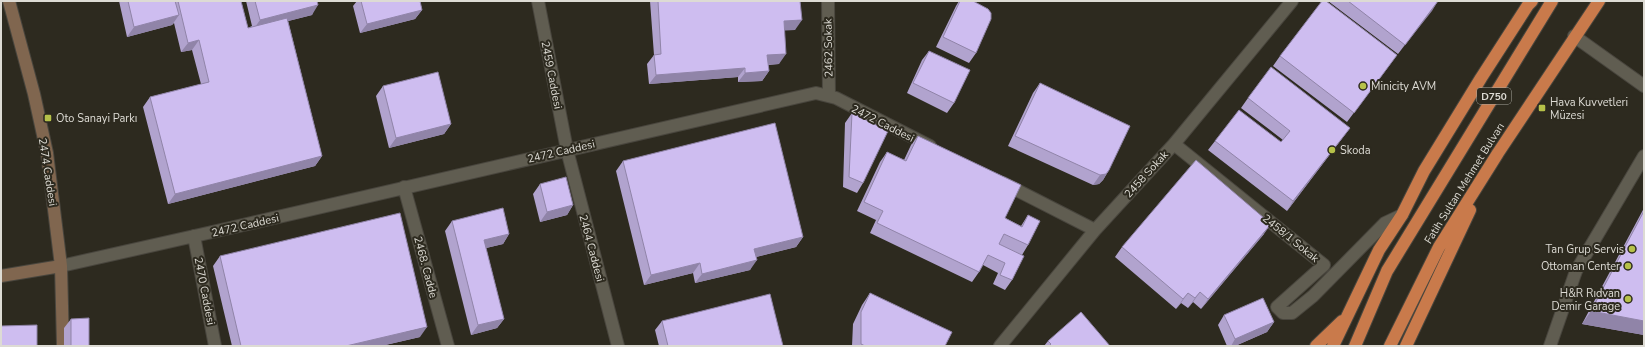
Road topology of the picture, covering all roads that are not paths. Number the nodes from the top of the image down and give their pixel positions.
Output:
1 (9, 1) edge
2 (538, 1) edge
3 (828, 1) edge
4 (1292, 1) edge
5 (1532, 1) edge
6 (1552, 1) edge
7 (1599, 1) edge
8 (1574, 36) junction
9 (1644, 86) edge
10 (829, 96) junction
11 (1174, 144) junction
12 (566, 150) junction
13 (940, 151) edge
14 (1498, 153) junction
15 (1644, 156) edge
16 (989, 176) edge
17 (404, 187) junction
18 (1435, 190) junction
19 (1402, 215) junction
20 (1096, 230) junction
21 (194, 236) junction
22 (61, 266) junction
23 (1, 276) edge
24 (1347, 316) junction
25 (444, 345) edge
26 (63, 346) edge
27 (215, 346) edge
28 (618, 346) edge
29 (1000, 346) edge
30 (1316, 346) edge
31 (1334, 346) edge
32 (1355, 346) edge
33 (1390, 346) edge
34 (1406, 346) edge
35 (1550, 346) edge

1 - 22 street, 2474 Caddesi
2 - 12 street, 2459 Caddesi
3 - 10 street, 2462 Sokak
4 - 11 street, 2458 Sokak
5 - 19 highway
6 - 18 highway, Fatih Sultan Mehmet Bulvarı / D750
7 - 8 highway, Fatih Sultan Mehmet Bulvarı / D750
8 - 9 street
8 - 14 highway, Fatih Sultan Mehmet Bulvarı / D750
10 - 12 street, 2472 Caddesi
10 - 13 street, 2472 Caddesi
11 - 19 street, 2458/1 Sokak
11 - 20 street, 2458 Sokak
12 - 17 street, 2472 Caddesi
12 - 28 street, 2464 Caddesi
14 - 33 highway, Fatih Sultan Mehmet Bulvarı / D750
14 - 34 highway
15 - 35 street
16 - 20 street
17 - 21 street, 2472 Caddesi
17 - 25 street, 2468. Cadde
18 - 19 highway, D750
18 - 32 highway, Fatih Sultan Mehmet Bulvarı / D750
19 - 24 highway, D750
20 - 29 street, 2458 Sokak
21 - 22 street, 2472 Caddesi
21 - 27 street, 2470 Caddesi
22 - 23 street, 2472 Caddesi
22 - 26 street, 2474 Caddesi
24 - 30 highway
24 - 31 highway, D750

